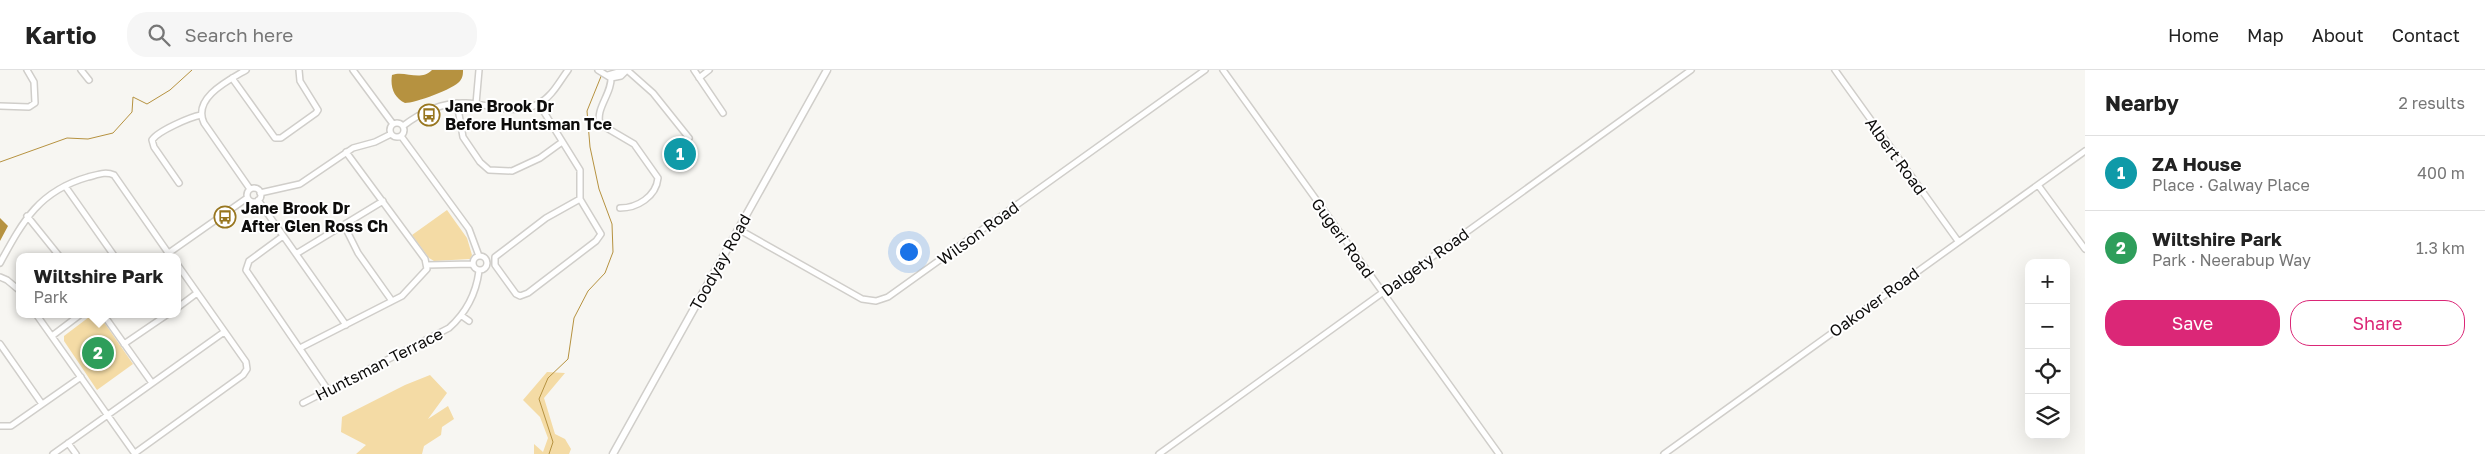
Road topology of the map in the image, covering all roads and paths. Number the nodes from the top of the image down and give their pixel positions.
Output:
1 (27, 70) edge
2 (81, 70) edge
3 (246, 70) edge
4 (299, 70) edge
5 (353, 70) edge
6 (480, 70) edge
7 (568, 70) edge
8 (626, 70) edge
9 (694, 70) edge
10 (709, 70) edge
11 (1205, 70) edge
12 (1223, 70) edge
13 (1691, 70) edge
14 (1835, 70) edge
15 (599, 71) edge
16 (826, 71) edge
17 (609, 76) junction
18 (232, 78) junction
19 (699, 78) junction
20 (89, 80) dead end
21 (457, 103) junction
22 (476, 104) junction
23 (539, 104) junction
24 (0, 106) edge
25 (724, 113) dead end
26 (201, 116) junction
27 (393, 124) junction
28 (403, 126) junction
29 (390, 134) junction
30 (401, 136) junction
31 (689, 138) dead end
32 (562, 142) junction
33 (346, 152) junction
34 (2085, 152) edge
35 (179, 183) dead end
36 (2038, 185) junction
37 (65, 186) junction
38 (250, 189) junction
39 (260, 192) junction
40 (248, 198) junction
41 (580, 199) junction
42 (258, 200) junction
43 (383, 201) junction
44 (620, 208) dead end
45 (27, 216) junction
46 (344, 225) junction
47 (738, 229) junction
48 (284, 236) junction
49 (1958, 241) junction
50 (2085, 250) edge
51 (57, 253) edge
52 (112, 253) edge
53 (169, 253) edge
54 (173, 253) edge
55 (296, 254) junction
56 (478, 256) junction
57 (0, 263) edge
58 (472, 264) junction
59 (427, 265) junction
60 (181, 270) edge
61 (479, 271) junction
62 (0, 277) edge
63 (16, 287) edge
64 (197, 293) junction
65 (1383, 293) junction
66 (392, 301) junction
67 (181, 305) edge
68 (462, 316) junction
69 (39, 318) edge
70 (76, 318) edge
71 (106, 318) edge
72 (162, 318) edge
73 (468, 321) dead end
74 (346, 325) junction
75 (224, 332) junction
76 (52, 336) junction
77 (0, 344) edge
78 (124, 344) junction
79 (300, 348) junction
80 (81, 377) junction
81 (152, 383) junction
82 (328, 390) junction
83 (303, 403) dead end
84 (42, 404) junction
85 (108, 415) junction
86 (0, 426) edge
87 (68, 443) junction
88 (53, 454) edge
89 (76, 454) edge
90 (135, 454) edge
91 (613, 454) edge
92 (1159, 454) edge
93 (1499, 454) edge
94 (1664, 454) edge

1 - 24 street
2 - 20 street
3 - 18 street
4 - 18 street
5 - 27 street
6 - 22 street
7 - 23 street
8 - 17 street
8 - 31 street
9 - 19 street
10 - 19 street
11 - 47 street, Wilson Road
12 - 65 street, Gugeri Road
13 - 65 street, Dalgety Road
14 - 49 street, Albert Road
15 - 17 street
16 - 47 main road, Toodyay Road
17 - 44 street
18 - 26 street
19 - 25 street
21 - 22 street
21 - 28 street
21 - 32 street
22 - 23 street
23 - 32 street
26 - 35 street
26 - 38 street
27 - 28 street
27 - 29 street
28 - 30 street
29 - 30 street
29 - 33 street
30 - 56 street
32 - 41 street
33 - 39 street
33 - 43 street
34 - 36 street, Oakover Road
36 - 49 street, Oakover Road
36 - 50 street
37 - 45 street
37 - 52 street
37 - 53 street
38 - 39 street
38 - 40 street
39 - 42 street
40 - 42 street
40 - 54 street
41 - 41 street
42 - 48 street
43 - 46 street
43 - 59 street
45 - 51 street
45 - 57 street
46 - 55 street
46 - 66 street
47 - 91 main road, Toodyay Road
48 - 55 street
48 - 79 street
49 - 94 street, Oakover Road
55 - 74 street
56 - 58 street
56 - 61 street
58 - 59 street
58 - 61 street
59 - 66 street
60 - 64 street
61 - 68 street, Huntsman Terrace
62 - 63 street
64 - 67 street
64 - 75 street
65 - 92 street, Dalgety Road
65 - 93 street, Gugeri Road
66 - 74 street
68 - 73 street
68 - 82 street, Huntsman Terrace
69 - 76 street
70 - 76 street
71 - 78 street
72 - 78 street
74 - 79 street
75 - 81 street
75 - 90 street
76 - 80 street
77 - 84 street
78 - 81 street
79 - 82 street
80 - 84 street
80 - 85 street
81 - 85 street
82 - 83 street, Huntsman Terrace
84 - 86 street
85 - 87 street
85 - 90 street
87 - 88 street
87 - 89 street

